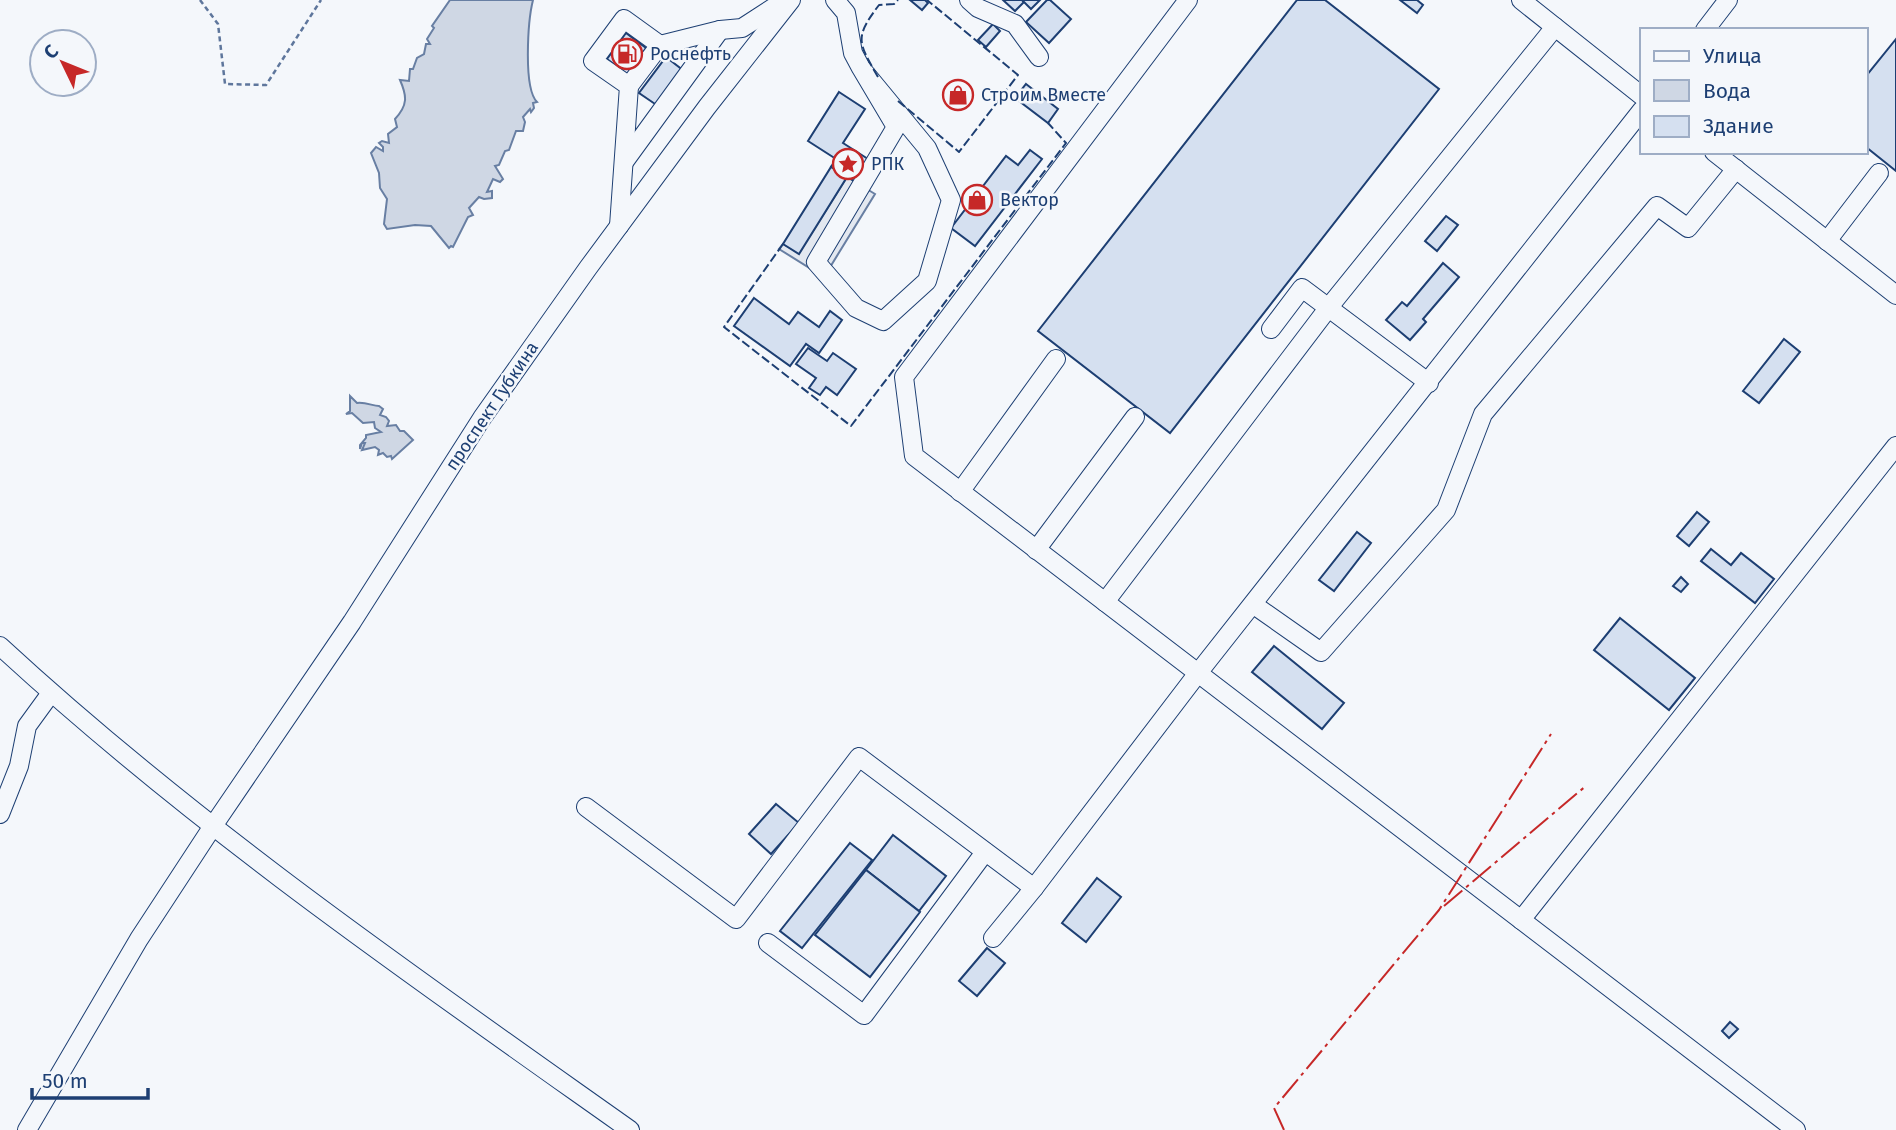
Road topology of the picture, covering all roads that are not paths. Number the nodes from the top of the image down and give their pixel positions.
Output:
1 (785, 0) edge
2 (791, 0) edge
3 (835, 0) edge
4 (1188, 0) edge
5 (1521, 0) edge
6 (1728, 0) edge
7 (977, 3) edge
8 (1555, 27) junction
9 (1706, 28) edge
10 (720, 30) junction
11 (660, 45) junction
12 (1039, 57) dead end
13 (861, 68) junction
14 (629, 86) junction
15 (1640, 94) edge
16 (1640, 113) edge
17 (1716, 154) edge
18 (624, 162) junction
19 (1736, 170) junction
20 (1880, 173) dead end
21 (619, 226) junction
22 (1827, 241) junction
23 (1896, 295) edge
24 (1329, 307) junction
25 (1271, 328) dead end
26 (1056, 359) dead end
27 (1429, 383) junction
28 (1135, 417) dead end
29 (1896, 446) edge
30 (960, 492) junction
31 (1036, 550) junction
32 (1105, 602) junction
33 (1254, 604) junction
34 (0, 646) edge
35 (1198, 673) junction
36 (51, 693) junction
37 (586, 807) dead end
38 (0, 814) edge
39 (212, 826) junction
40 (985, 852) junction
41 (1034, 888) junction
42 (1521, 920) junction
43 (993, 938) dead end
44 (768, 943) dead end
45 (27, 1130) edge
46 (630, 1130) edge
47 (1796, 1130) edge

1 - 10 street
2 - 21 street, проспект Губкина
3 - 13 street
4 - 30 street
5 - 8 street
6 - 9 street
7 - 12 street
8 - 15 street
8 - 24 street
10 - 11 street
10 - 18 street
11 - 14 street
11 - 14 street
13 - 13 street
14 - 18 street
16 - 27 street
17 - 19 street
18 - 21 street
19 - 22 street
19 - 33 street
20 - 22 street
21 - 39 street, проспект Губкина
22 - 23 street
24 - 25 street
24 - 27 street
24 - 32 street
26 - 30 street
27 - 33 street
28 - 31 street
29 - 42 street
30 - 31 street
31 - 32 street
32 - 35 street
33 - 35 street
34 - 36 street
35 - 41 street
35 - 42 street
36 - 38 street
36 - 39 street
37 - 40 street
39 - 45 street, проспект Губкина
39 - 46 street
40 - 41 street
40 - 44 street
41 - 43 street
42 - 47 street

